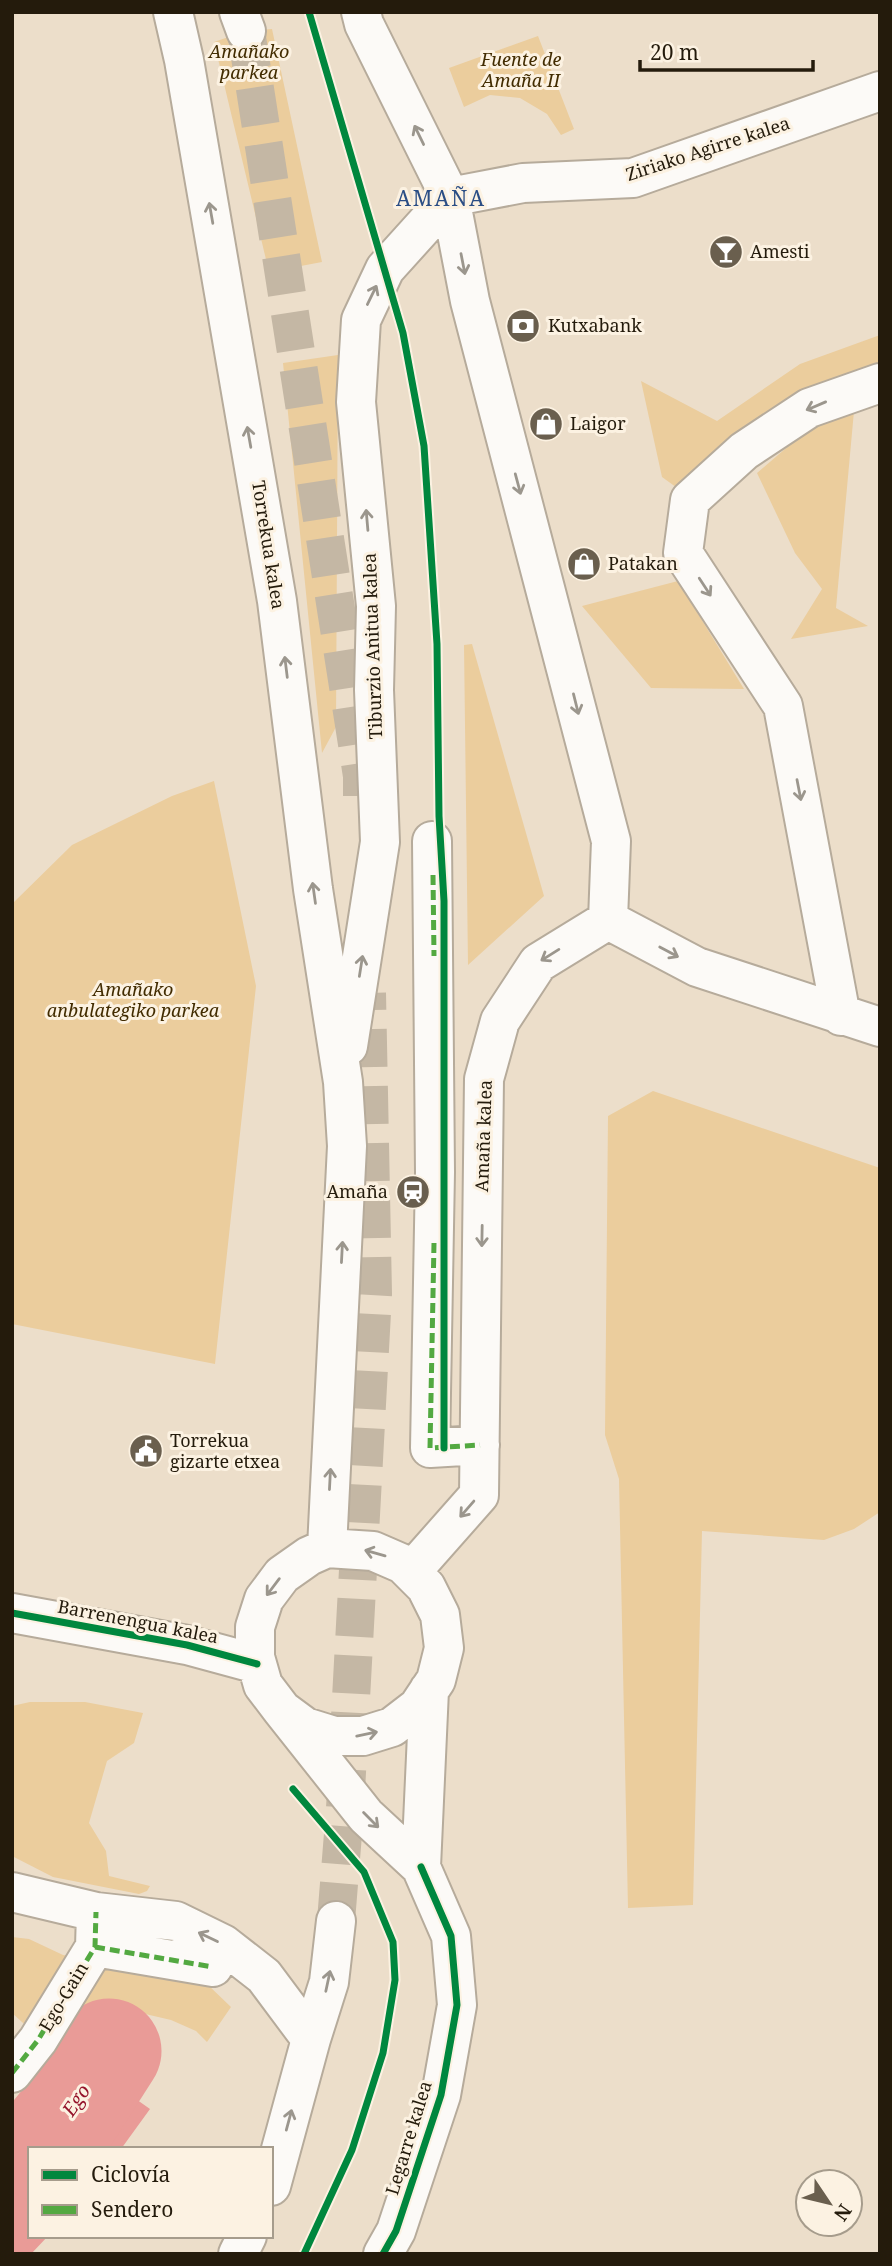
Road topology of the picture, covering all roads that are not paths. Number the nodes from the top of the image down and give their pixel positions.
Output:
1 (173, 12) edge
2 (361, 12) edge
3 (880, 92) edge
4 (450, 197) junction
5 (880, 383) edge
6 (432, 841) dead end
7 (608, 920) junction
8 (841, 1016) junction
9 (880, 1027) edge
10 (343, 1082) junction
11 (480, 1445) junction
12 (327, 1548) junction
13 (411, 1572) junction
14 (12, 1613) edge
15 (257, 1664) junction
16 (429, 1690) junction
17 (282, 1710) junction
18 (421, 1867) junction
19 (12, 1892) edge
20 (336, 1921) tunnel mouth
21 (95, 1930) junction
22 (213, 1966) dead end
23 (311, 2039) junction
24 (12, 2073) edge
25 (273, 2179) edge
26 (246, 2238) edge
27 (238, 2254) edge
28 (383, 2254) edge

10 -> 1 street, Torrekua kalea
4 -> 2 street
3 - 4 street, Ziriako Agirre kalea
4 -> 7 street
10 -> 4 street, Tiburzio Anitua kalea
5 -> 8 street
6 - 11 street
7 -> 8 street
7 -> 11 street, Amaña kalea
8 - 9 street
12 -> 10 street
11 -> 13 street, Amaña kalea
13 -> 12 street
12 -> 15 street
13 - 16 street
14 - 15 street, Barrenengua kalea
15 - 17 street
17 -> 16 street
16 - 18 street
17 -> 18 street
18 - 28 street, Legarre kalea
19 - 21 street
23 -> 20 street
21 - 22 street
23 -> 21 street
21 - 24 street, Ego-Gain
25 -> 23 street
26 - 27 street

